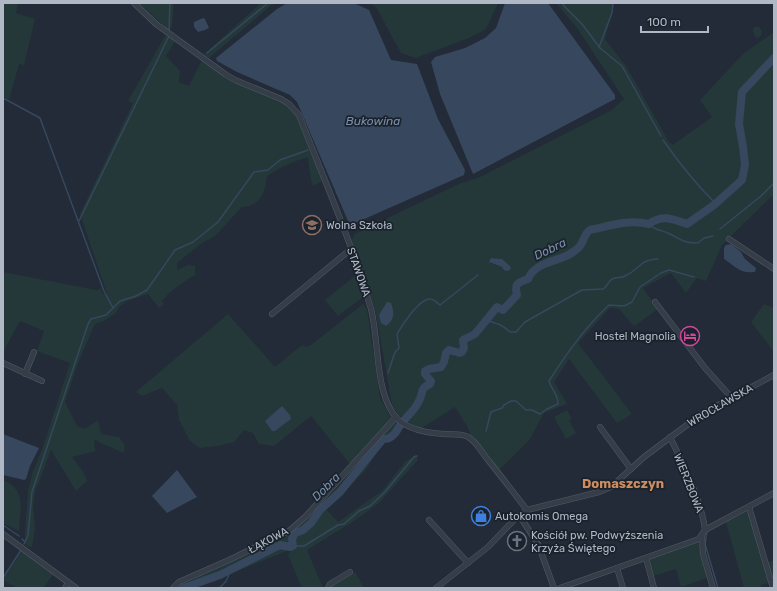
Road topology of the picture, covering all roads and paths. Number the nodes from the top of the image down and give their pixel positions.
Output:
1 (134, 3) edge
2 (729, 239) dead end
3 (351, 249) junction
4 (774, 269) edge
5 (655, 302) dead end
6 (272, 314) dead end
7 (34, 352) dead end
8 (3, 363) edge
9 (25, 374) junction
10 (774, 375) edge
11 (42, 381) dead end
12 (731, 397) junction
13 (396, 416) junction
14 (600, 427) dead end
15 (670, 437) junction
16 (631, 469) junction
17 (774, 493) edge
18 (749, 507) junction
19 (527, 510) junction
20 (519, 515) junction
21 (429, 520) dead end
22 (705, 530) junction
23 (3, 534) edge
24 (702, 536) junction
25 (646, 558) junction
26 (468, 563) junction
27 (617, 568) junction
28 (350, 572) dead end
29 (68, 583) junction
30 (65, 588) edge
31 (76, 588) edge
32 (173, 588) edge
33 (328, 588) edge
34 (436, 588) edge
35 (554, 588) edge
36 (560, 588) edge
37 (624, 588) edge
38 (654, 588) edge
39 (713, 588) edge
40 (773, 588) edge

1 - 3 street, STAWOWA
2 - 4 street
3 - 6 street
3 - 13 street, STAWOWA
5 - 12 street
7 - 9 street
8 - 9 street
9 - 11 street
10 - 12 street, WROCŁAWSKA
12 - 15 street, WROCŁAWSKA
13 - 19 street, STAWOWA
13 - 32 street, ŁĄKOWA
14 - 16 street
15 - 16 street, WROCŁAWSKA
15 - 22 street, WIERZBOWA
16 - 19 street, WROCŁAWSKA
17 - 18 street
18 - 22 street
18 - 40 street
19 - 20 street, WROCŁAWSKA
20 - 26 street, WROCŁAWSKA
20 - 35 street
21 - 26 street
22 - 24 street
23 - 29 street
24 - 25 street
24 - 39 street
25 - 27 street
25 - 38 street
26 - 34 street, WROCŁAWSKA
27 - 36 street
27 - 37 street
28 - 33 street
29 - 30 street
29 - 31 street

